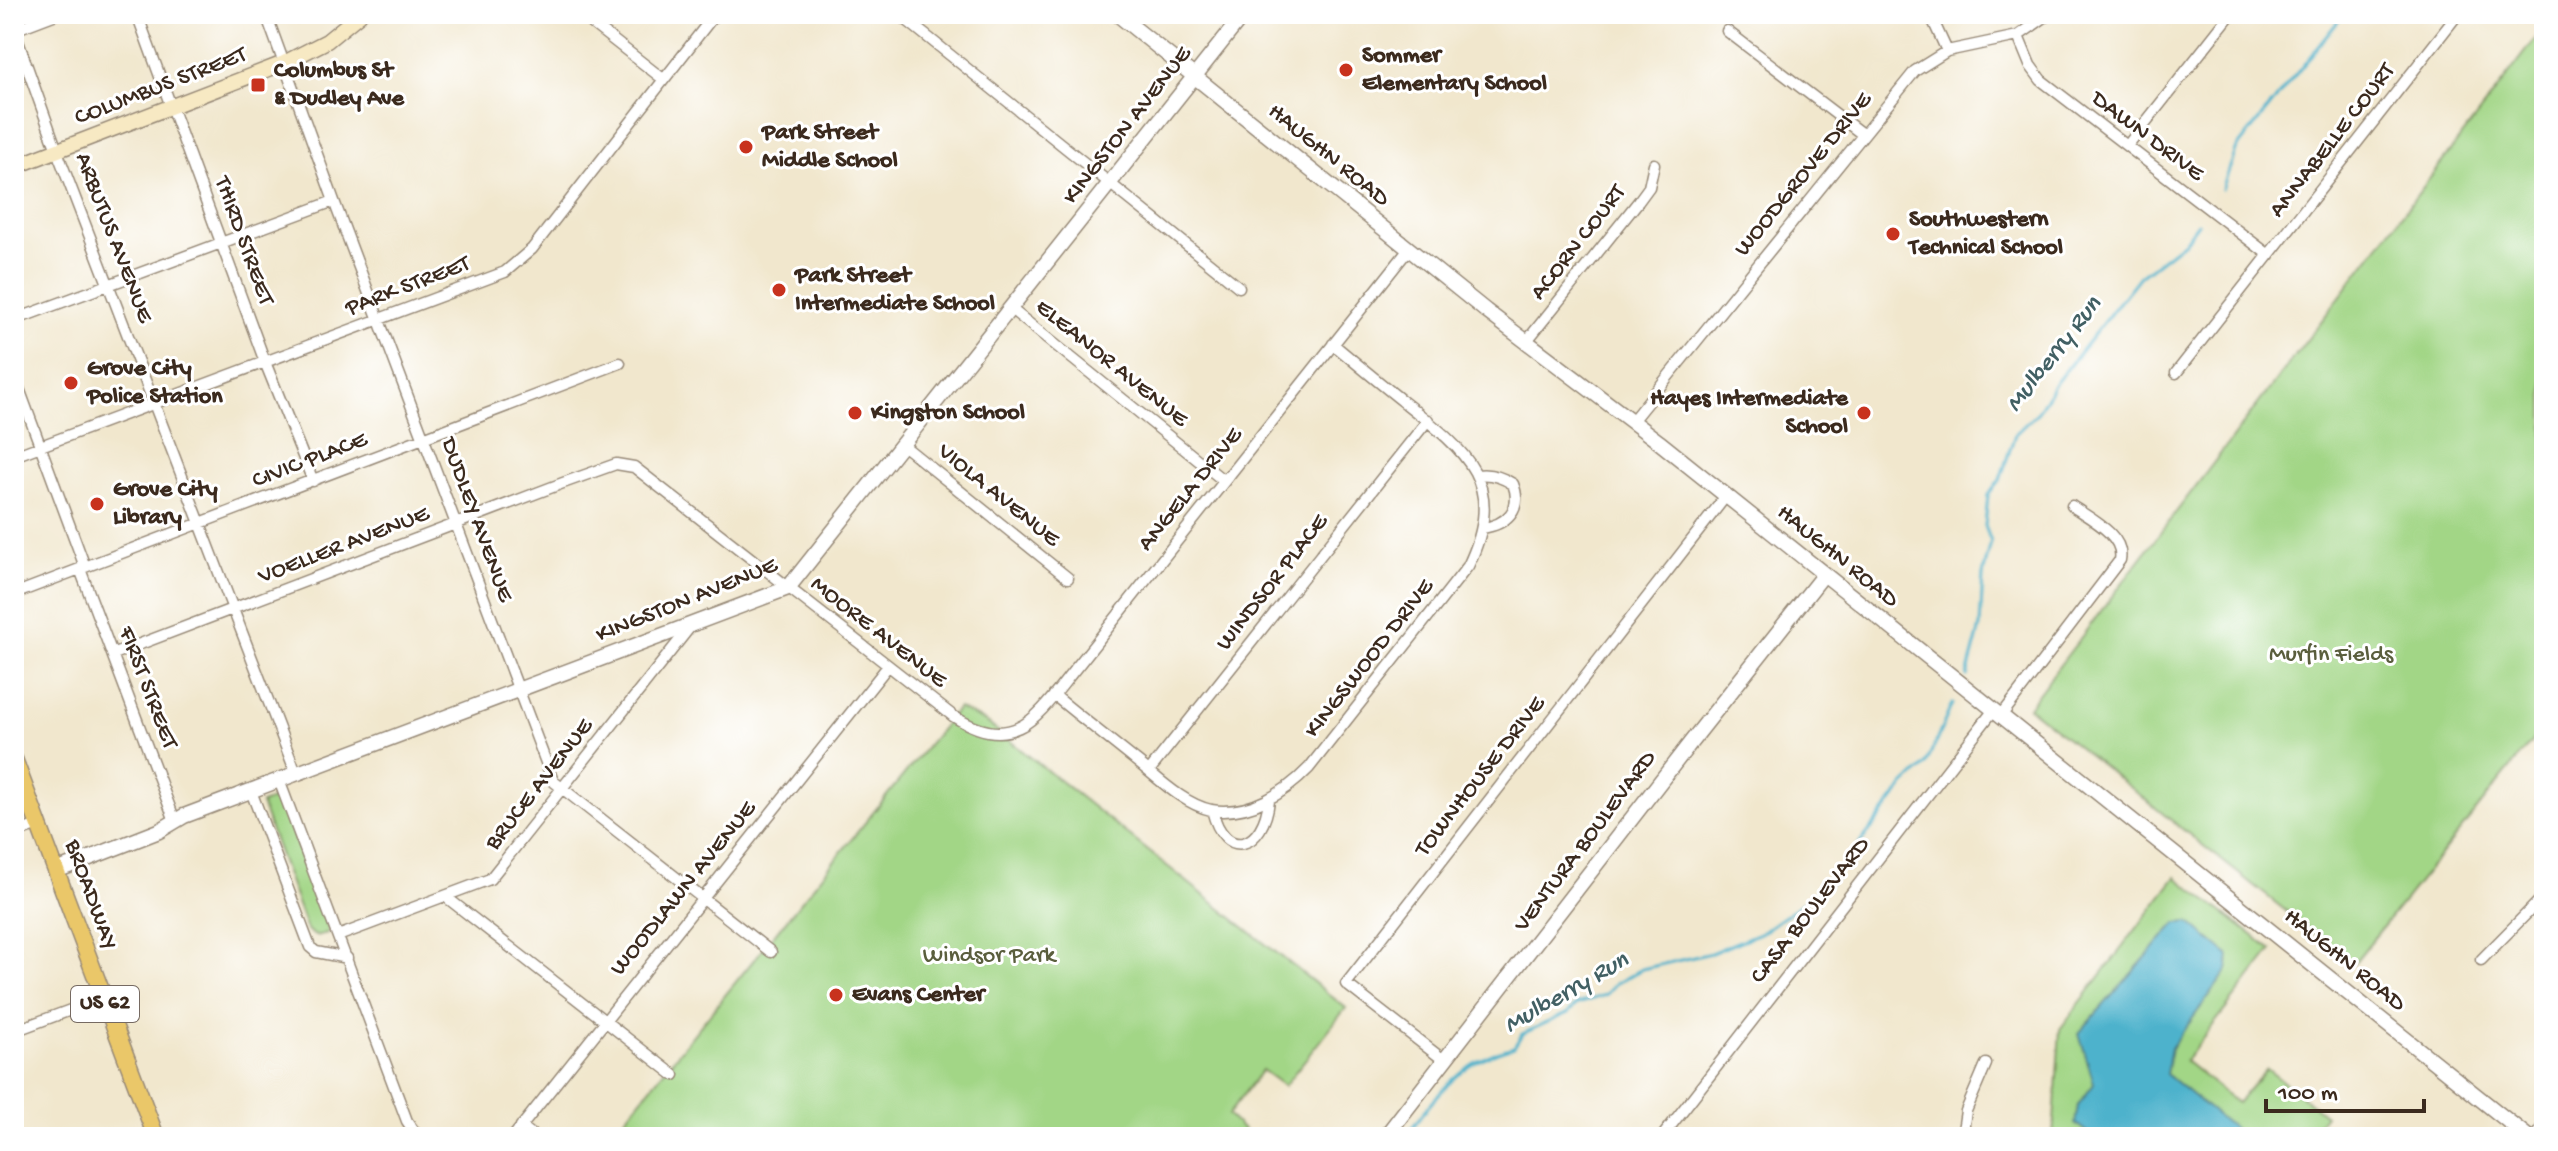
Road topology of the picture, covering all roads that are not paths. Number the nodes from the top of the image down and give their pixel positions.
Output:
1 (56, 14) edge
2 (137, 14) edge
3 (266, 14) edge
4 (360, 14) edge
5 (580, 14) edge
6 (715, 14) edge
7 (899, 14) edge
8 (1117, 14) edge
9 (1244, 14) edge
10 (1930, 14) edge
11 (2049, 14) edge
12 (2231, 14) edge
13 (2458, 14) edge
14 (14, 30) edge
15 (1727, 31) dead end
16 (2018, 36) junction
17 (1947, 51) junction
18 (284, 63) junction
19 (1194, 76) junction
20 (663, 79) junction
21 (172, 106) junction
22 (1862, 134) junction
23 (2127, 146) junction
24 (58, 150) junction
25 (1654, 164) dead end
26 (14, 167) edge
27 (1110, 184) junction
28 (334, 201) junction
29 (222, 243) junction
30 (1409, 249) junction
31 (2269, 255) junction
32 (109, 285) junction
33 (1239, 287) dead end
34 (1011, 309) junction
35 (14, 320) edge
36 (381, 320) junction
37 (1526, 342) junction
38 (1333, 344) junction
39 (265, 362) junction
40 (620, 363) dead end
41 (2176, 373) dead end
42 (14, 375) edge
43 (154, 404) junction
44 (1428, 420) junction
45 (1632, 421) junction
46 (424, 439) junction
47 (41, 446) junction
48 (904, 446) junction
49 (14, 456) edge
50 (634, 467) joint
51 (1477, 475) junction
52 (313, 481) junction
53 (1224, 481) junction
54 (1726, 496) junction
55 (2072, 506) dead end
56 (199, 524) junction
57 (455, 525) junction
58 (1482, 528) junction
59 (82, 568) junction
60 (1824, 574) junction
61 (1068, 578) dead end
62 (788, 588) junction
63 (19, 592) edge
64 (234, 610) junction
65 (691, 625) junction
66 (114, 654) junction
67 (888, 666) junction
68 (519, 690) junction
69 (1054, 695) junction
70 (1997, 713) junction
71 (990, 732) joint
72 (14, 759) edge
73 (1149, 771) junction
74 (296, 773) junction
75 (279, 780) junction
76 (563, 788) junction
77 (251, 791) junction
78 (1269, 800) junction
79 (1212, 810) junction
80 (175, 821) junction
81 (38, 825) junction
82 (14, 834) edge
83 (56, 871) junction
84 (2544, 896) edge
85 (446, 897) junction
86 (703, 897) junction
87 (338, 936) junction
88 (771, 952) dead end
89 (347, 958) junction
90 (2481, 960) dead end
91 (103, 998) junction
92 (605, 1020) junction
93 (14, 1031) edge
94 (1445, 1061) junction
95 (1986, 1064) dead end
96 (674, 1075) dead end
97 (2544, 1125) edge
98 (521, 1126) junction
99 (149, 1135) edge
100 (418, 1137) edge
101 (513, 1137) edge
102 (535, 1137) edge
103 (1385, 1137) edge
104 (1662, 1137) edge
105 (1962, 1137) edge
106 (2528, 1137) edge
107 (2535, 1137) edge

1 - 14 street
2 - 21 street, THIRD STREET
3 - 18 street, DUDLEY AVENUE
4 - 18 main road, COLUMBUS STREET
5 - 20 street
6 - 20 street, PARK STREET
7 - 27 street
8 - 19 street, HAUGHN ROAD
9 - 19 street, KINGSTON AVENUE
10 - 17 street
11 - 16 street, WOODGROVE DRIVE
12 - 23 street
13 - 31 street, ANNABELLE COURT
14 - 24 street, ARBUTUS AVENUE
15 - 22 street
16 - 17 street, WOODGROVE DRIVE
16 - 23 street, DAWN DRIVE
17 - 22 street, WOODGROVE DRIVE
18 - 21 main road, COLUMBUS STREET
18 - 28 street, DUDLEY AVENUE
19 - 27 street, KINGSTON AVENUE
19 - 30 street, HAUGHN ROAD
20 - 36 street, PARK STREET
21 - 24 main road, COLUMBUS STREET
21 - 29 street, THIRD STREET
22 - 45 street, WOODGROVE DRIVE
23 - 31 street, DAWN DRIVE
24 - 26 main road, COLUMBUS STREET
24 - 32 street, ARBUTUS AVENUE
25 - 37 street, ACORN COURT
27 - 33 street
27 - 34 street, KINGSTON AVENUE
28 - 29 street
28 - 36 street, DUDLEY AVENUE
29 - 32 street
29 - 39 street, THIRD STREET
30 - 37 street, HAUGHN ROAD
30 - 38 street, ANGELA DRIVE
31 - 41 street, ANNABELLE COURT
32 - 35 street
32 - 43 street, ARBUTUS AVENUE
34 - 48 street, KINGSTON AVENUE
34 - 53 street, ELEANOR AVENUE
36 - 39 street, PARK STREET
36 - 46 street, DUDLEY AVENUE
37 - 45 street, HAUGHN ROAD
38 - 44 street, KINGSWOOD DRIVE
38 - 53 street, ANGELA DRIVE
39 - 43 street, PARK STREET
39 - 52 street, THIRD STREET
40 - 46 street, CIVIC PLACE
42 - 47 street, FIRST STREET
43 - 47 street, PARK STREET
43 - 56 street, ARBUTUS AVENUE
44 - 51 street, KINGSWOOD DRIVE
44 - 73 street, WINDSOR PLACE
45 - 54 street, HAUGHN ROAD
46 - 52 street, CIVIC PLACE
46 - 57 street, DUDLEY AVENUE
47 - 49 street, PARK STREET
47 - 59 street, FIRST STREET
48 - 61 street, VIOLA AVENUE
48 - 62 street, KINGSTON AVENUE
50 - 57 street, VOELLER AVENUE
50 - 62 street, MOORE AVENUE
51 - 58 street, KINGSWOOD DRIVE
51 - 58 street
52 - 56 street, CIVIC PLACE
53 - 69 street, ANGELA DRIVE
54 - 60 street, HAUGHN ROAD
54 - 94 street, TOWNHOUSE DRIVE
55 - 70 street, CASA BOULEVARD
56 - 59 street, CIVIC PLACE
56 - 64 street, ARBUTUS AVENUE
57 - 64 street, VOELLER AVENUE
57 - 68 street, DUDLEY AVENUE
58 - 78 street, KINGSWOOD DRIVE
59 - 63 street, CIVIC PLACE
59 - 66 street, FIRST STREET
60 - 70 street, HAUGHN ROAD
60 - 94 street, VENTURA BOULEVARD
62 - 65 street, KINGSTON AVENUE
62 - 67 street, MOORE AVENUE
64 - 66 street, VOELLER AVENUE
64 - 74 street, ARBUTUS AVENUE
65 - 68 street, KINGSTON AVENUE
65 - 76 street, BRUCE AVENUE
66 - 80 street, FIRST STREET
67 - 71 street, MOORE AVENUE
67 - 86 street, WOODLAWN AVENUE
68 - 74 street, KINGSTON AVENUE
68 - 76 street, DUDLEY AVENUE
69 - 71 street, ANGELA DRIVE
69 - 73 street
70 - 104 street, CASA BOULEVARD
70 - 106 street, HAUGHN ROAD
72 - 81 main road, BROADWAY / US 62
73 - 79 street
74 - 75 street, KINGSTON AVENUE
75 - 77 street, KINGSTON AVENUE
75 - 87 street
76 - 85 street, BRUCE AVENUE
76 - 86 street, DUDLEY AVENUE
77 - 80 street, KINGSTON AVENUE
77 - 89 street
78 - 79 street, KINGSWOOD DRIVE
78 - 79 street
80 - 83 street, KINGSTON AVENUE
81 - 82 street
81 - 83 main road, BROADWAY / US 62
83 - 91 main road, BROADWAY / US 62
84 - 90 street
85 - 87 street, BRUCE AVENUE
85 - 92 street
86 - 88 street, DUDLEY AVENUE
86 - 92 street, WOODLAWN AVENUE
87 - 89 street
89 - 100 street
91 - 93 street
91 - 99 main road, BROADWAY / US 62
92 - 96 street
92 - 98 street, WOODLAWN AVENUE
94 - 103 street, VENTURA BOULEVARD
95 - 105 street
97 - 107 street
98 - 101 street, WOODLAWN AVENUE
98 - 102 street

